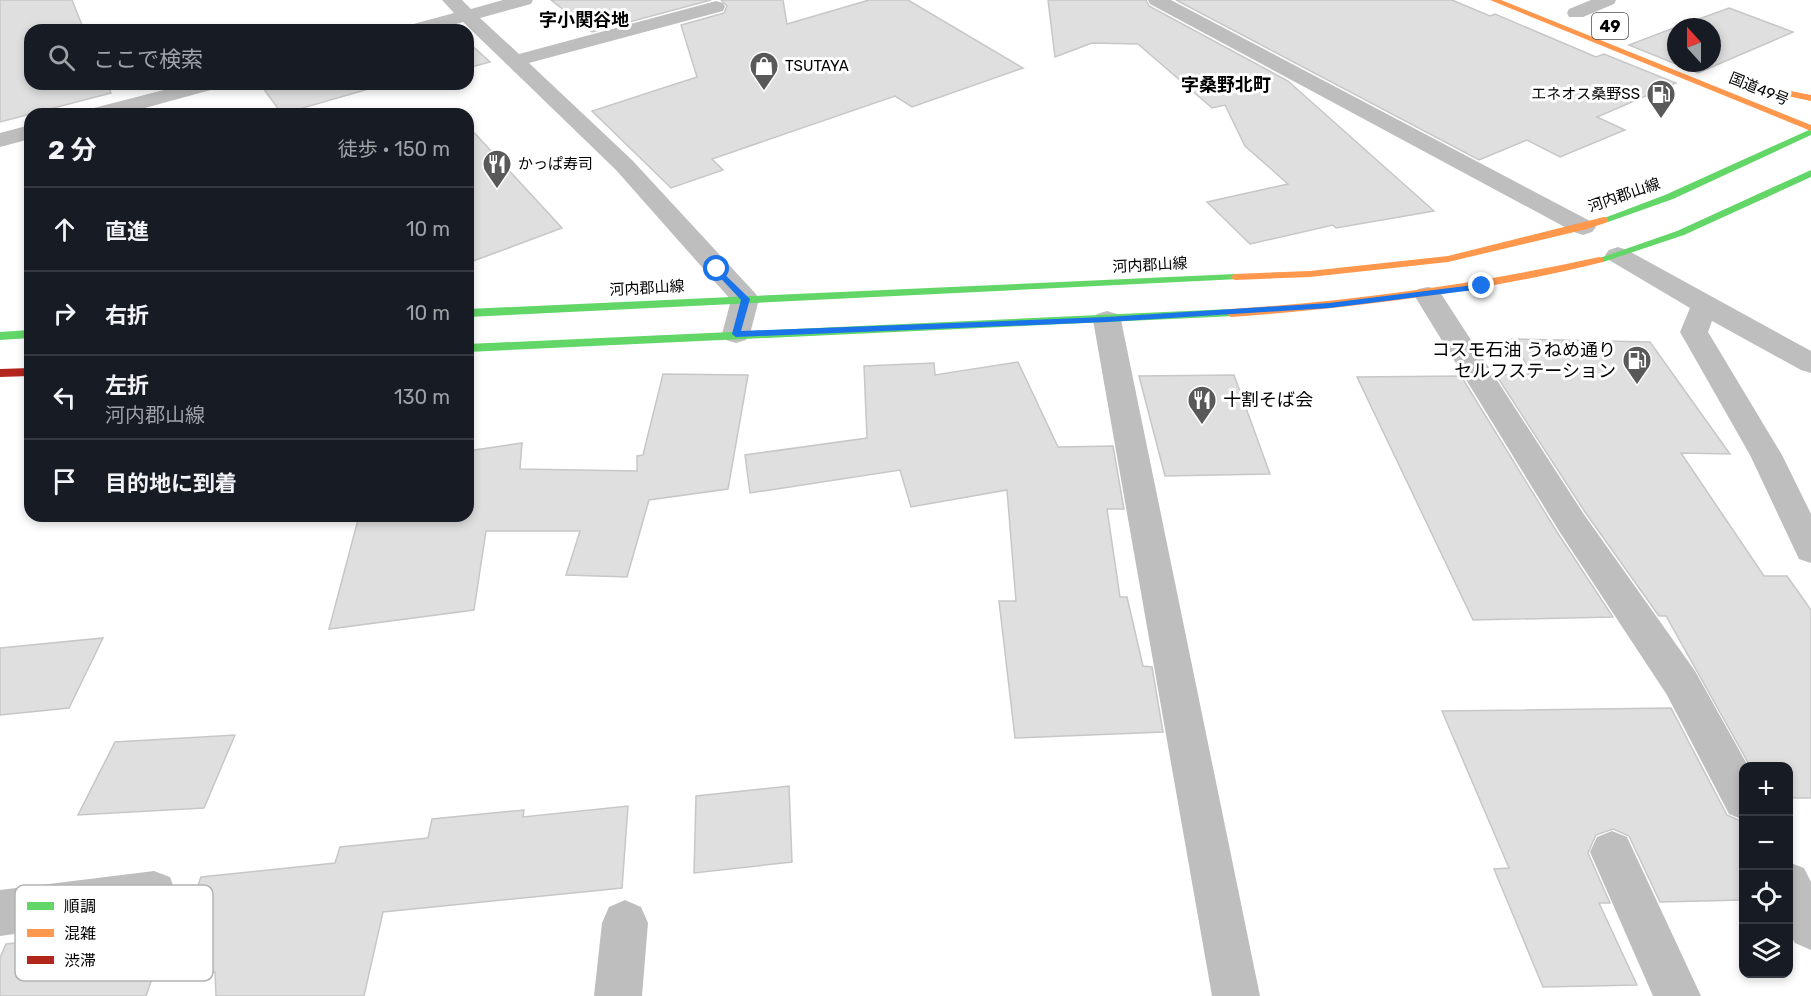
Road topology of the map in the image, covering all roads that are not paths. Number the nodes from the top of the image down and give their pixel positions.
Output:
1 (524, 0) edge
2 (1157, 0) edge
3 (1494, 0) edge
4 (1607, 0) edge
5 (716, 7) dead end
6 (458, 8) edge
7 (1571, 10) joint
8 (1598, 21) dead end
9 (425, 24) edge
10 (514, 61) junction
11 (188, 90) edge
12 (1811, 98) edge
13 (1811, 104) edge
14 (121, 108) edge
15 (1811, 128) edge
16 (1811, 132) edge
17 (24, 134) edge
18 (0, 140) edge
19 (1811, 173) edge
20 (1584, 226) junction
21 (1618, 255) junction
22 (1428, 295) junction
23 (746, 299) junction
24 (1706, 306) junction
25 (474, 313) edge
26 (1107, 320) junction
27 (24, 334) edge
28 (736, 334) junction
29 (0, 336) edge
30 (474, 348) edge
31 (1811, 363) edge
32 (24, 372) edge
33 (0, 373) edge
34 (1811, 549) edge
35 (1739, 793) edge
36 (1612, 852) dead end
37 (15, 911) edge
38 (0, 913) edge
39 (625, 923) dead end
40 (618, 996) edge
41 (1236, 996) edge
42 (1677, 996) edge

1 - 6 street
2 - 20 street
3 - 15 main road, 国道49号 / 49
4 - 7 street
5 - 10 street
6 - 9 street
6 - 10 street
7 - 8 main road, 49
10 - 23 street
11 - 14 street
12 - 13 main road, 国道49号
16 - 20 main road, 河内郡山線
17 - 18 street
19 - 21 main road
20 - 23 main road, 河内郡山線
21 - 22 main road
21 - 24 street
22 - 26 main road
22 - 35 street
23 - 25 main road, 河内郡山線
23 - 28 street
24 - 31 street
24 - 34 street
26 - 28 main road
26 - 41 street
27 - 29 main road
28 - 30 main road
32 - 33 main road
36 - 42 street
37 - 38 street
39 - 40 street

